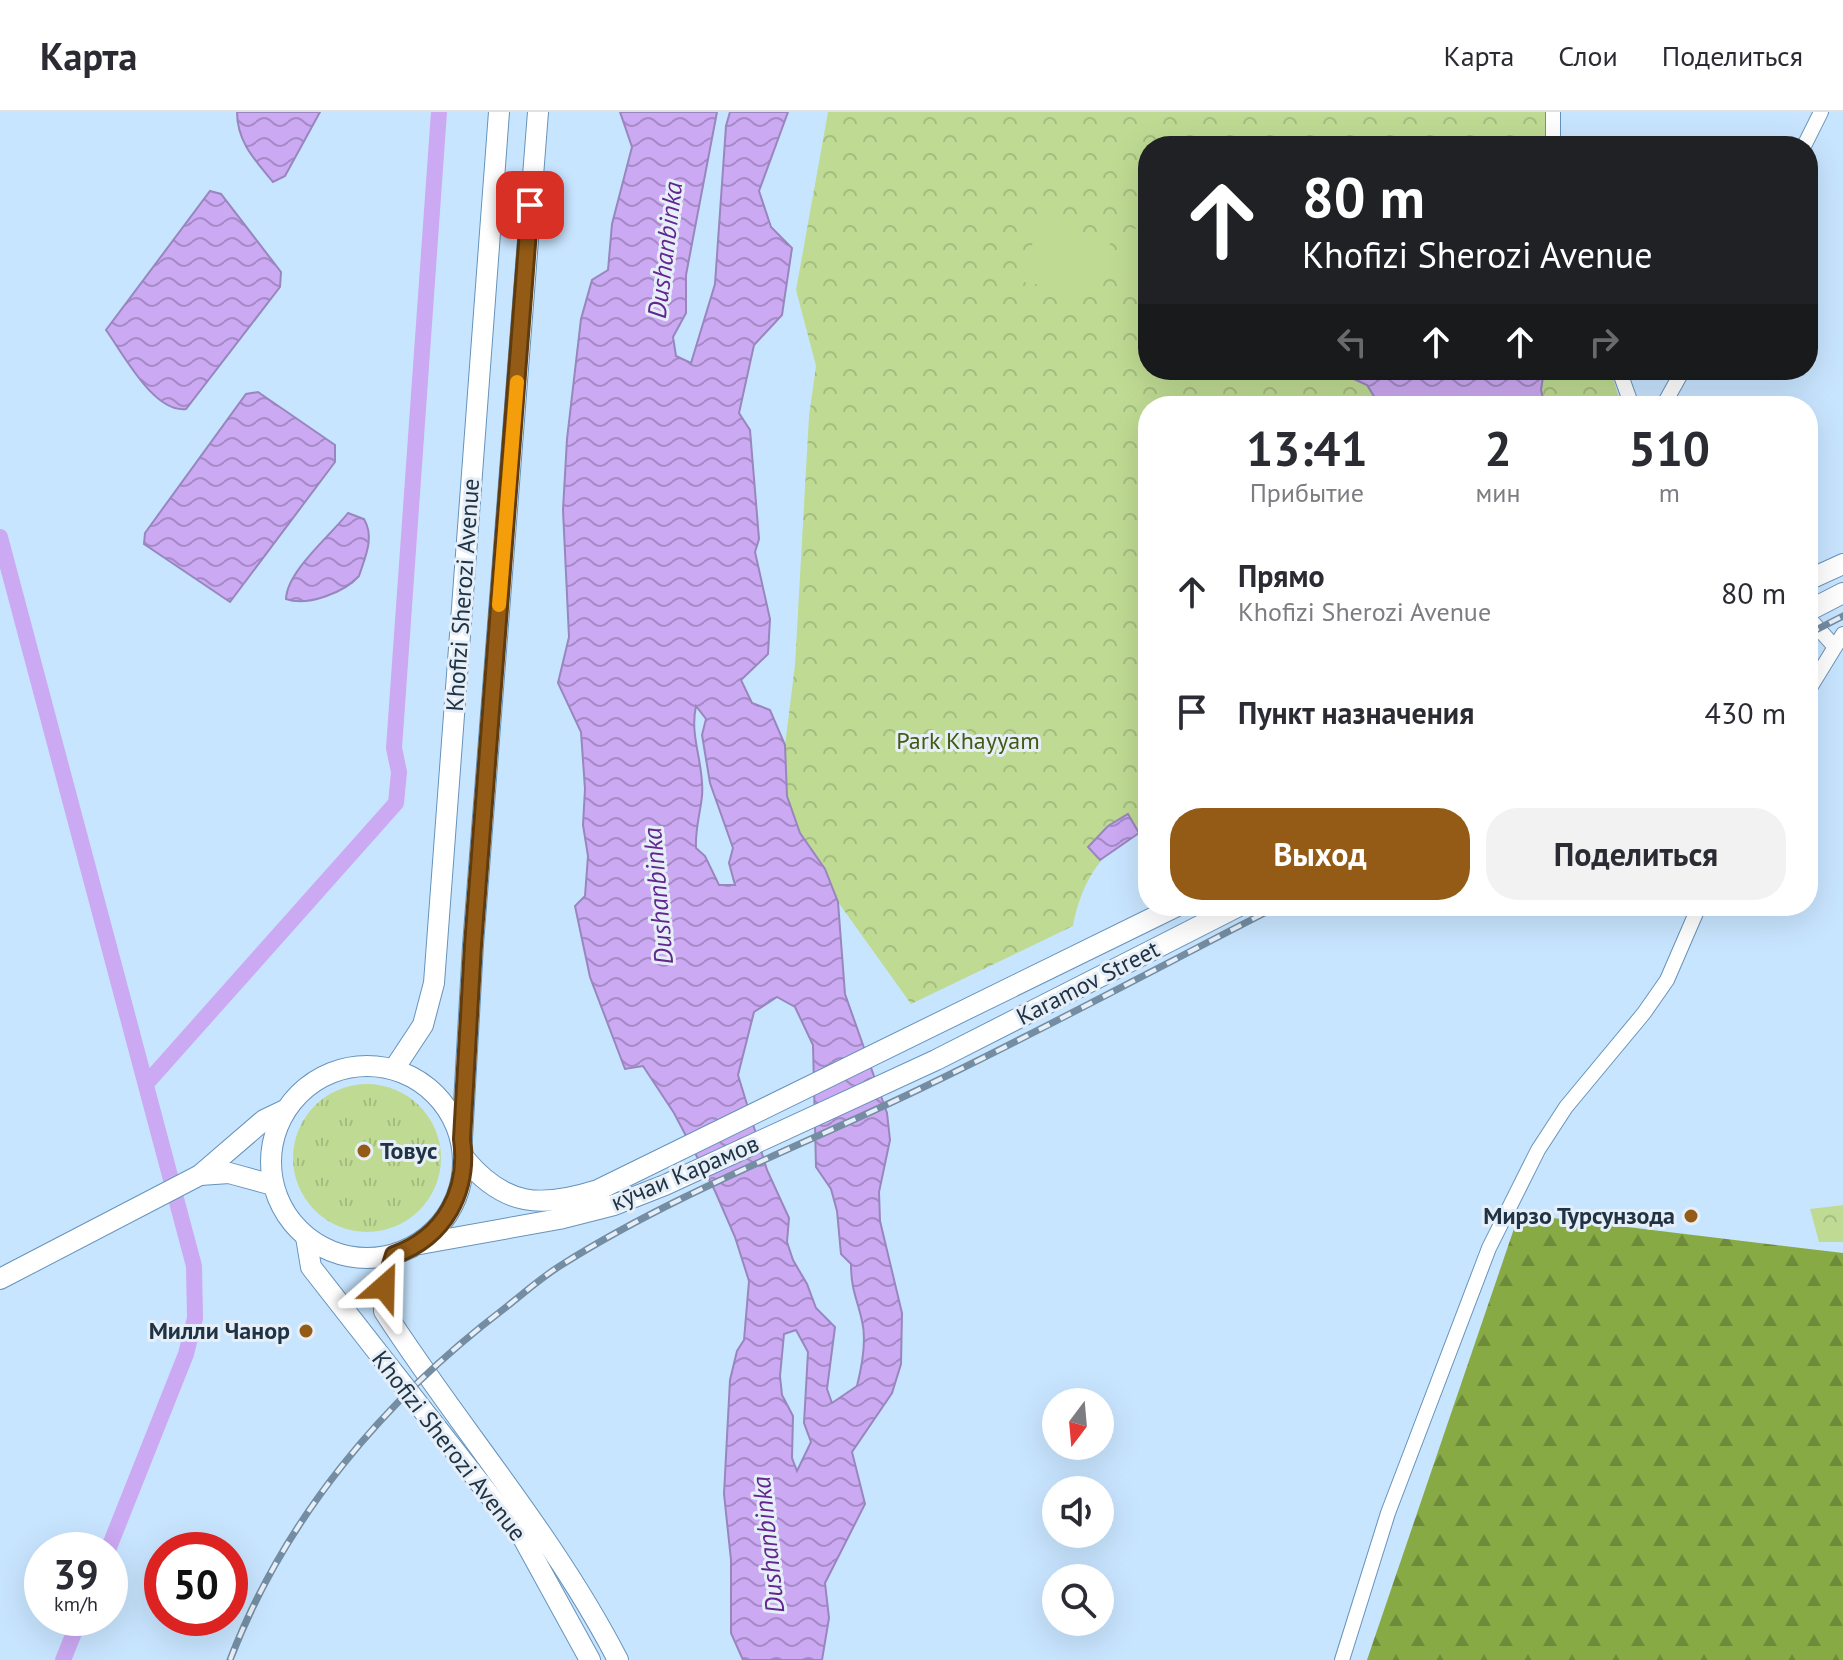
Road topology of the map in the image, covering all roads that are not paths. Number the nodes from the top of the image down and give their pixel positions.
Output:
1 (499, 112) edge
2 (538, 112) edge
3 (1553, 112) edge
4 (1821, 112) edge
5 (1553, 136) edge
6 (1809, 136) edge
7 (1843, 564) edge
8 (1818, 575) edge
9 (1843, 593) edge
10 (1818, 608) edge
11 (1818, 623) edge
12 (1838, 640) edge
13 (1818, 674) edge
14 (1157, 916) edge
15 (1219, 916) edge
16 (1695, 916) edge
17 (923, 1033) joint
18 (936, 1060) joint
19 (394, 1069) junction
20 (285, 1110) junction
21 (462, 1139) junction
22 (465, 1159) junction
23 (200, 1175) junction
24 (273, 1185) junction
25 (306, 1237) junction
26 (420, 1244) junction
27 (394, 1255) junction
28 (0, 1279) edge
29 (590, 1660) edge
30 (618, 1660) edge
31 (1342, 1660) edge

1 - 19 main road, Khofizi Sherozi Avenue
2 - 21 main road, Khofizi Sherozi Avenue
3 - 5 street
4 - 6 street
7 - 8 main road
9 - 10 main road
11 - 12 street
12 - 13 street
14 - 17 main road, Karamov Street
15 - 18 main road, Karamov Street
16 - 31 street
17 - 22 main road, кӯчаи Карамов
18 - 26 main road, кӯчаи Карамов
19 - 20 main road
19 - 21 main road
20 - 23 main road
20 - 24 main road
21 - 22 main road
22 - 26 main road
23 - 24 main road
23 - 28 main road
24 - 25 main road
25 - 27 main road
25 - 29 main road, Khofizi Sherozi Avenue
26 - 27 main road
27 - 30 main road, Khofizi Sherozi Avenue

